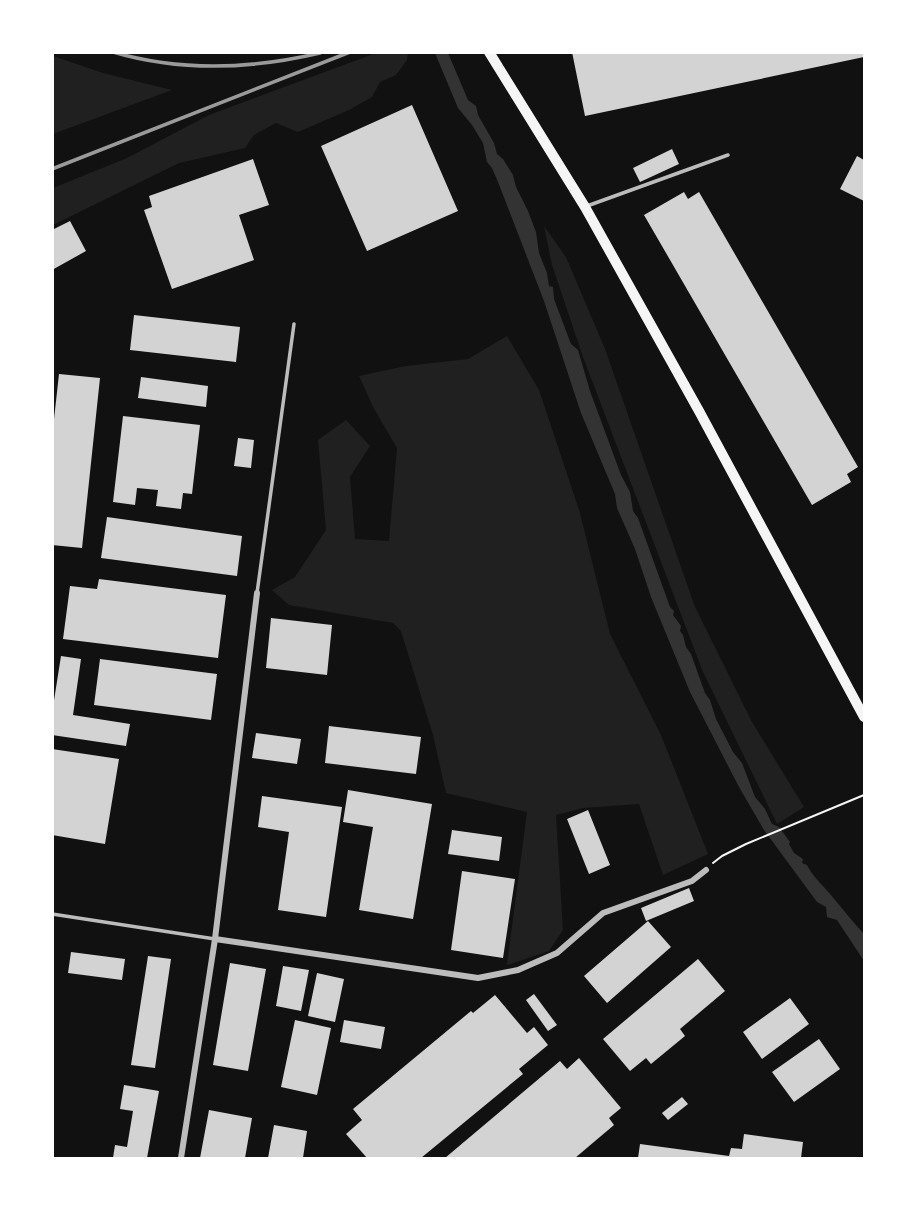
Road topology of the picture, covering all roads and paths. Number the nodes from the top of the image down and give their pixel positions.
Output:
1 (489, 52) edge
2 (728, 155) dead end
3 (585, 207) junction
4 (293, 324) dead end
5 (257, 593) joint
6 (864, 717) edge
7 (864, 795) edge
8 (706, 870) joint
9 (52, 914) edge
10 (215, 939) junction
11 (181, 1158) edge

1 - 3 main road
2 - 3 lane
3 - 6 main road
4 - 5 lane
5 - 10 street
7 - 8 path
8 - 10 street
9 - 10 lane
10 - 11 street

